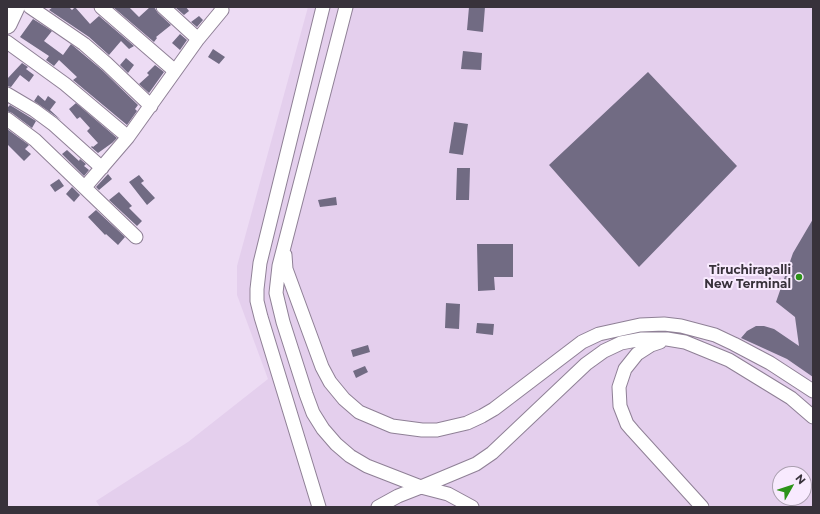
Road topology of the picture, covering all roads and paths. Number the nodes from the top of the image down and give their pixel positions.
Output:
1 (15, 7) edge
2 (30, 7) edge
3 (101, 7) edge
4 (162, 7) edge
5 (221, 7) edge
6 (323, 7) edge
7 (346, 7) edge
8 (7, 24) edge
9 (198, 39) junction
10 (7, 42) edge
11 (175, 71) junction
12 (7, 94) edge
13 (151, 106) junction
14 (7, 119) edge
15 (128, 137) junction
16 (102, 168) junction
17 (85, 187) junction
18 (287, 235) junction
19 (136, 236) dead end
20 (686, 342) junction
21 (813, 391) edge
22 (813, 417) edge
23 (421, 486) junction
24 (319, 507) edge
25 (378, 507) edge
26 (472, 507) edge
27 (702, 507) edge

1 - 8 highway
2 - 13 street
3 - 11 street
4 - 9 street
5 - 9 street
6 - 24 street
7 - 18 street
9 - 11 street
10 - 15 street
11 - 13 street
12 - 16 street
13 - 15 street
14 - 17 street
15 - 16 street
16 - 17 street
17 - 19 street
18 - 21 street
18 - 23 street
20 - 22 street
20 - 23 street
20 - 27 street
23 - 25 street
23 - 26 street

